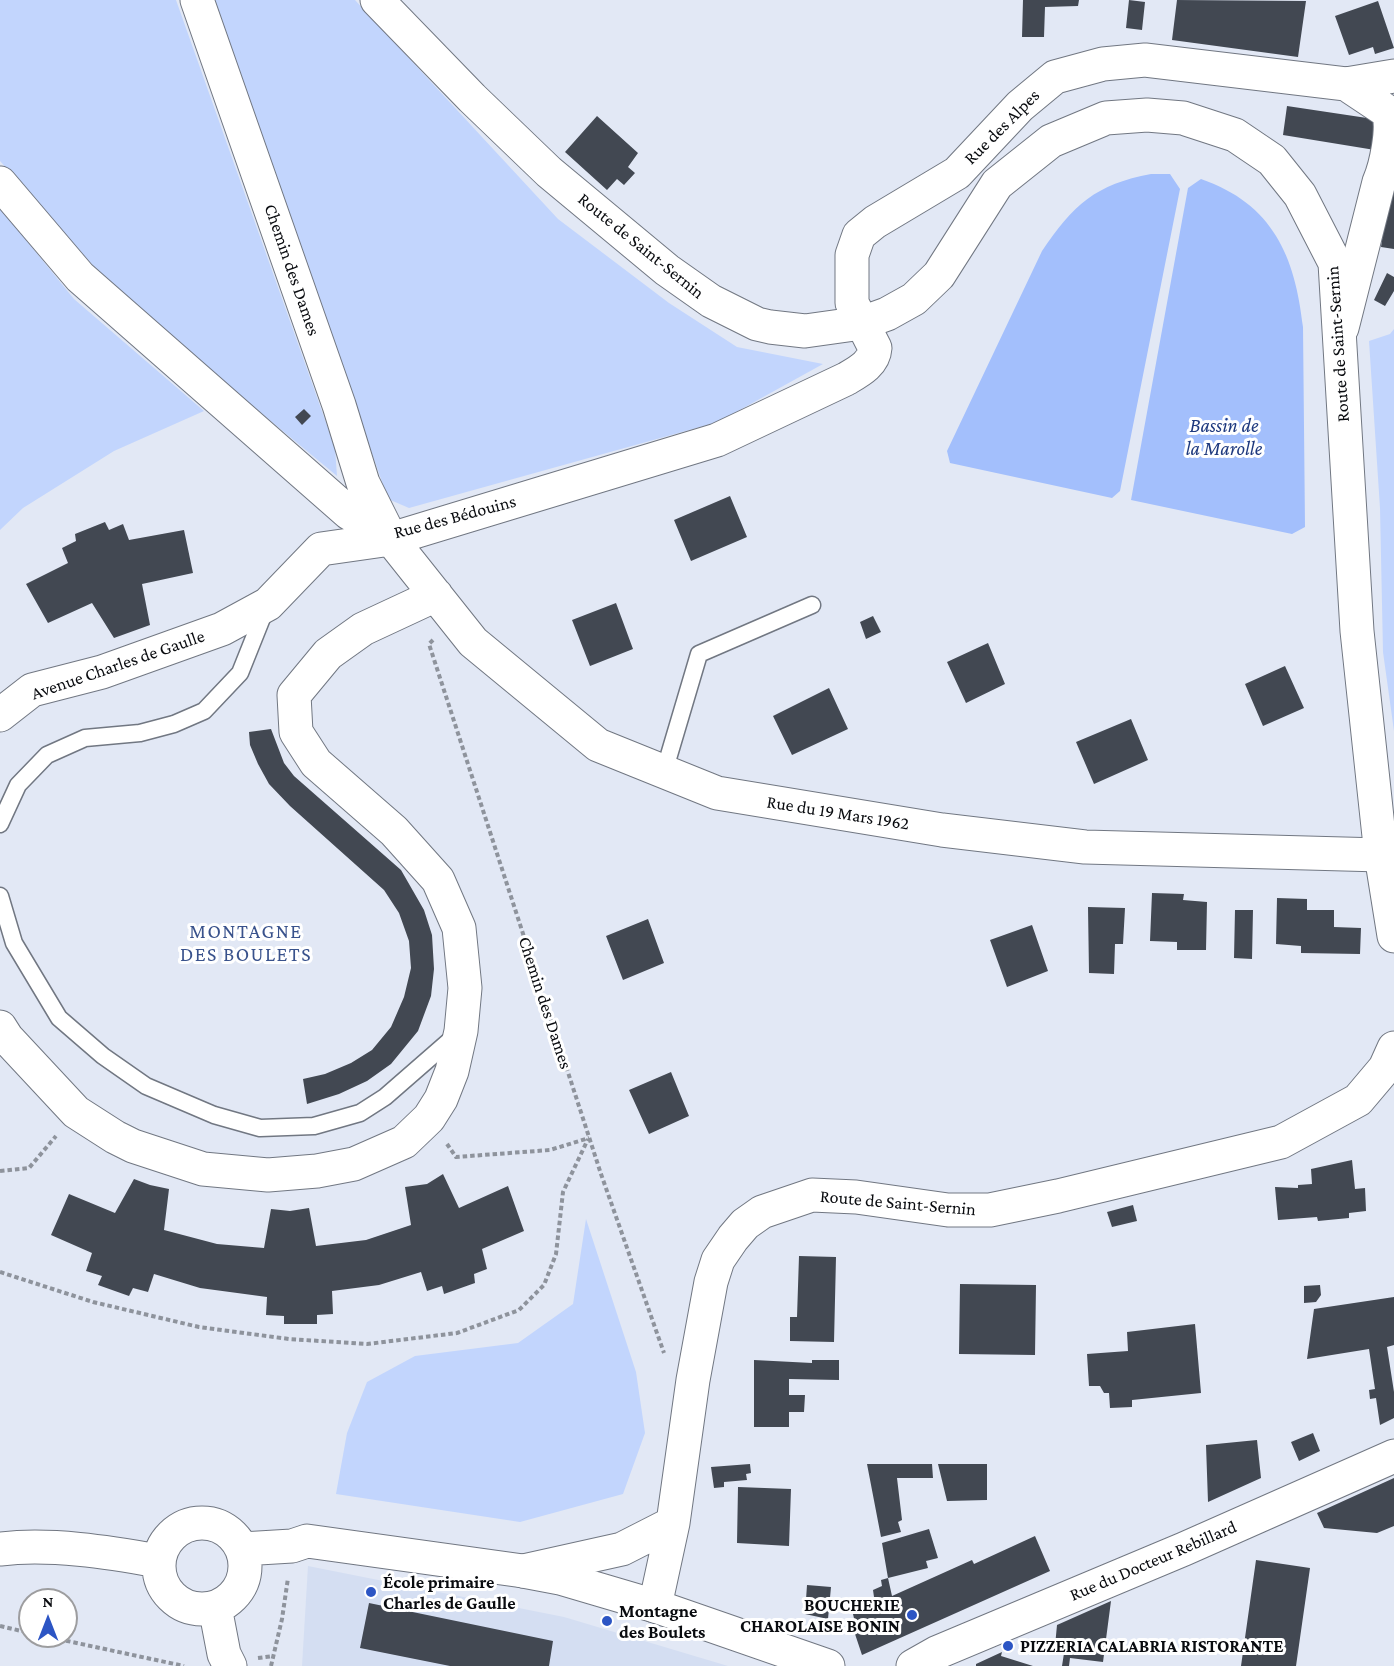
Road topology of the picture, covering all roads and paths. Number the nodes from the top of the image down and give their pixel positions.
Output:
1 (197, 0) edge
2 (377, 0) edge
3 (1394, 75) edge
4 (1346, 84) junction
5 (0, 183) edge
6 (862, 323) junction
7 (1338, 341) junction
8 (391, 539) junction
9 (268, 604) junction
10 (812, 605) dead end
11 (445, 607) junction
12 (0, 715) edge
13 (664, 772) junction
14 (0, 824) edge
15 (1381, 855) junction
16 (0, 896) edge
17 (1394, 936) edge
18 (0, 1027) edge
19 (461, 1031) junction
20 (1394, 1048) edge
21 (76, 1112) junction
22 (429, 1118) junction
23 (589, 1138) junction
24 (0, 1171) edge
25 (0, 1272) edge
26 (693, 1380) junction
27 (1394, 1456) edge
28 (673, 1523) junction
29 (292, 1546) junction
30 (0, 1549) edge
31 (242, 1549) junction
32 (158, 1561) junction
33 (523, 1571) junction
34 (655, 1606) junction
35 (215, 1607) junction
36 (0, 1626) edge
37 (18, 1630) edge
38 (78, 1643) edge
39 (818, 1664) edge
40 (181, 1666) edge
41 (230, 1666) edge
42 (272, 1666) edge
43 (913, 1666) edge

1 - 8 street, Chemin des Dames
2 - 6 street, Route de Saint-Sernin
3 - 4 street, Rue des Alpes
4 - 6 street, Rue des Alpes
4 - 7 street
5 - 8 street, Rue des Bédouins
6 - 7 street, Route de Saint-Sernin
6 - 8 street, Rue des Bédouins
7 - 15 street, Route de Saint-Sernin
8 - 9 street, Avenue Charles de Gaulle
8 - 11 street, Rue du 19 Mars 1962
9 - 12 street, Avenue Charles de Gaulle
9 - 14 lane
10 - 13 lane
11 - 13 street, Rue du 19 Mars 1962
11 - 19 street
11 - 23 path, Chemin des Dames
13 - 15 street, Rue du 19 Mars 1962
15 - 17 street, Route de Saint-Sernin
16 - 19 lane
18 - 21 street
19 - 22 street
20 - 26 street, Route de Saint-Sernin
21 - 22 street
21 - 24 path
22 - 23 path
23 - 25 path
23 - 26 path, Chemin des Dames
26 - 28 street, Route de Saint-Sernin
27 - 43 street, Rue du Docteur Rebillard
28 - 33 street
28 - 34 street, Route de Saint-Sernin
29 - 31 street
29 - 33 street
29 - 42 path
30 - 32 street
31 - 32 street
31 - 35 street
32 - 35 street
33 - 34 street
34 - 39 street
35 - 41 street
36 - 37 path
38 - 40 path

